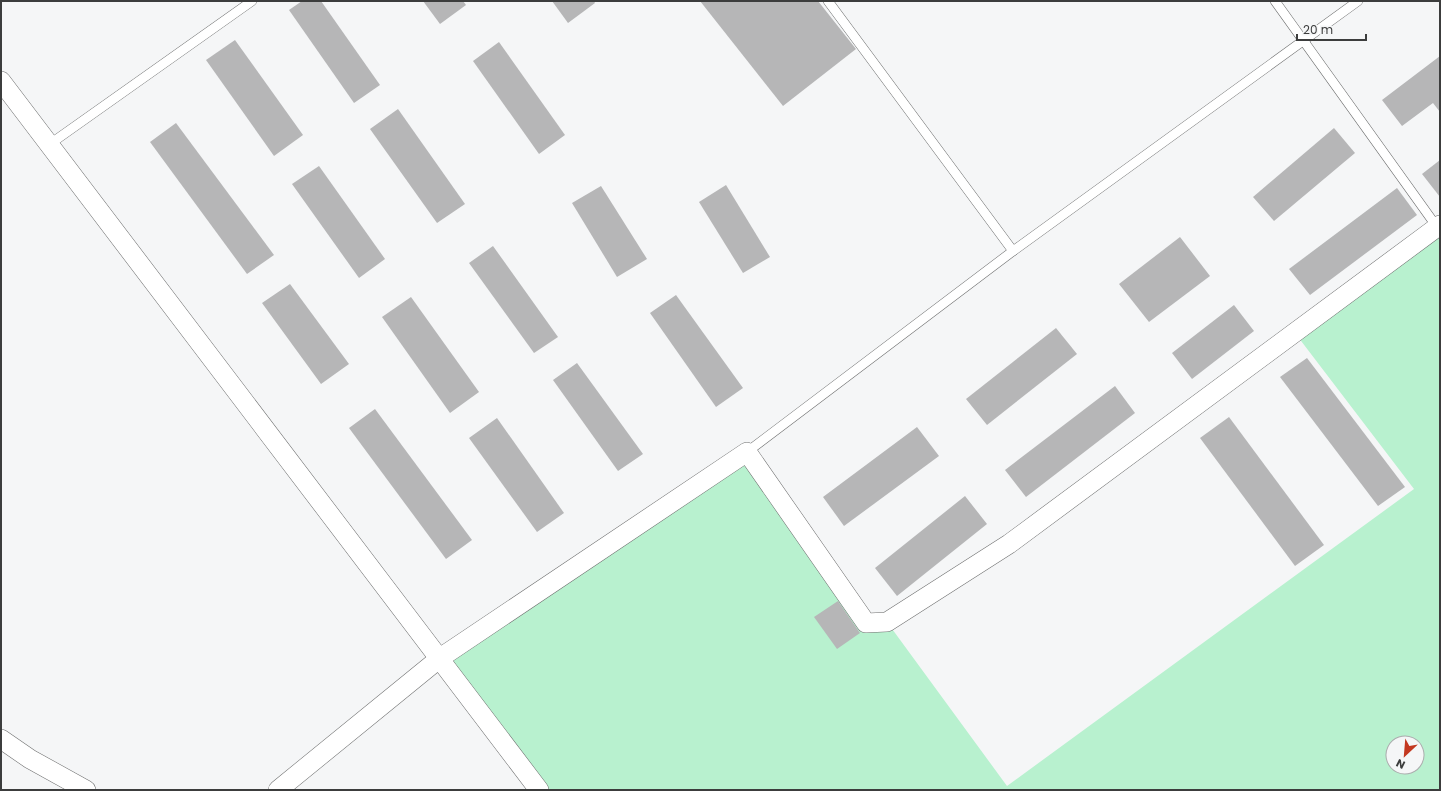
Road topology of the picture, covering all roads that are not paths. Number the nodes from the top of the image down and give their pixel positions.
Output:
1 (252, 1) edge
2 (828, 1) edge
3 (1275, 1) edge
4 (1358, 1) edge
5 (1304, 41) junction
6 (5, 92) edge
7 (50, 144) junction
8 (1439, 226) edge
9 (1013, 251) junction
10 (747, 452) junction
11 (440, 658) junction
12 (1, 740) edge
13 (86, 790) edge
14 (278, 790) edge
15 (539, 790) edge

1 - 7 lane
2 - 9 lane
3 - 5 lane
4 - 5 lane
5 - 8 lane
5 - 9 lane
6 - 7 street
7 - 11 street
8 - 10 street
9 - 10 lane
10 - 11 street
11 - 14 street
11 - 15 street
12 - 13 street

